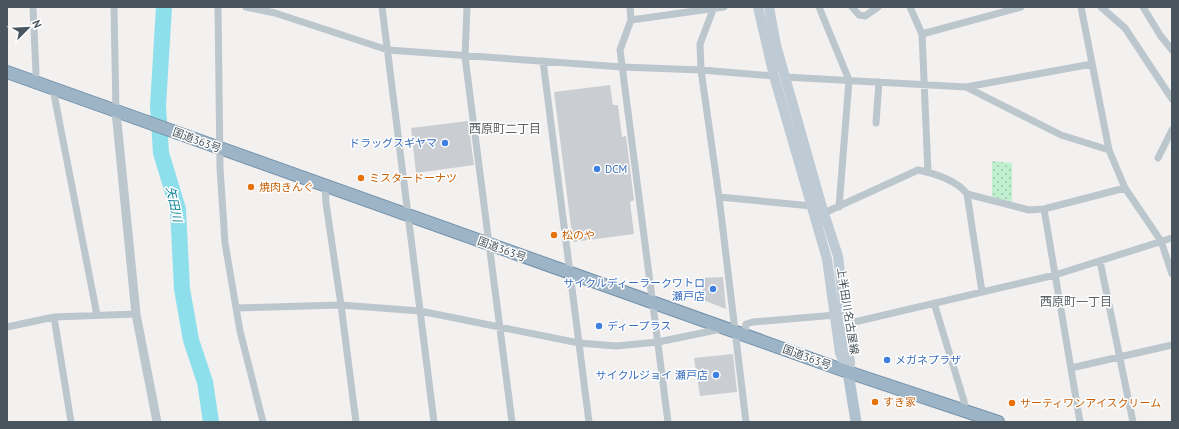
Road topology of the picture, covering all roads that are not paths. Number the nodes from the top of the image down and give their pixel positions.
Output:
1 (33, 7) edge
2 (114, 7) edge
3 (218, 7) edge
4 (246, 7) edge
5 (382, 7) edge
6 (467, 7) edge
7 (630, 7) edge
8 (724, 7) edge
9 (758, 7) edge
10 (769, 7) edge
11 (820, 7) edge
12 (852, 7) edge
13 (878, 7) edge
14 (910, 7) edge
15 (1021, 7) edge
16 (1082, 7) edge
17 (1101, 7) edge
18 (1143, 7) edge
19 (714, 8) edge
20 (631, 20) junction
21 (922, 34) junction
22 (388, 50) junction
23 (1172, 50) edge
24 (465, 57) junction
25 (543, 60) junction
26 (1092, 64) junction
27 (622, 67) junction
28 (701, 70) junction
29 (7, 72) edge
30 (774, 76) junction
31 (785, 77) junction
32 (849, 80) junction
33 (34, 82) junction
34 (879, 82) junction
35 (924, 85) junction
36 (966, 87) junction
37 (53, 89) junction
38 (1172, 99) edge
39 (119, 113) junction
40 (876, 123) dead end
41 (1172, 130) edge
42 (219, 148) junction
43 (1109, 150) junction
44 (1158, 158) dead end
45 (928, 172) junction
46 (325, 187) junction
47 (1125, 188) junction
48 (967, 194) junction
49 (719, 197) junction
50 (812, 206) junction
51 (839, 208) junction
52 (1044, 209) junction
53 (824, 213) junction
54 (407, 215) junction
55 (1172, 238) edge
56 (1161, 241) junction
57 (489, 244) junction
58 (1100, 261) junction
59 (571, 274) junction
60 (1172, 274) edge
61 (1055, 275) junction
62 (982, 292) junction
63 (653, 301) junction
64 (934, 303) junction
65 (341, 305) junction
66 (236, 308) junction
67 (420, 311) junction
68 (136, 314) junction
69 (97, 315) junction
70 (836, 316) junction
71 (54, 317) junction
72 (846, 324) junction
73 (7, 327) edge
74 (500, 328) junction
75 (735, 331) junction
76 (658, 342) junction
77 (579, 343) junction
78 (1172, 345) edge
79 (1119, 357) junction
80 (1071, 368) junction
81 (848, 372) junction
82 (965, 412) junction
83 (982, 419) edge
84 (71, 422) edge
85 (157, 422) edge
86 (263, 422) edge
87 (356, 422) edge
88 (434, 422) edge
89 (512, 422) edge
90 (589, 422) edge
91 (668, 422) edge
92 (746, 422) edge
93 (856, 422) edge
94 (998, 422) edge
95 (1080, 422) edge
96 (1133, 422) edge

1 - 33 street
2 - 39 street
3 - 42 street
4 - 22 street
5 - 22 street
6 - 24 street
7 - 20 street
8 - 19 street
9 - 30 main road, 上半田川名古屋線
10 - 31 main road, 上半田川名古屋線
11 - 32 street
12 - 13 street
14 - 21 street
15 - 21 street
16 - 26 street
17 - 38 street
18 - 23 street
19 - 20 street
19 - 28 street
20 - 27 street
21 - 35 street
22 - 24 street
22 - 54 street
24 - 25 street
24 - 57 street
25 - 27 street
25 - 59 street
26 - 36 street
26 - 43 street
27 - 28 street
27 - 63 street
28 - 30 street
28 - 49 street
29 - 33 highway, 国道363号
30 - 50 main road, 上半田川名古屋線
31 - 32 street
31 - 53 main road, 上半田川名古屋線
32 - 34 street
32 - 51 street
33 - 37 highway, 国道363号
34 - 35 street
34 - 40 street
35 - 36 street
35 - 45 street
36 - 43 street
37 - 39 highway, 国道363号
37 - 69 street
39 - 42 highway, 国道363号
39 - 68 street
41 - 44 street
42 - 46 highway, 国道363号
42 - 66 street
43 - 47 street
45 - 48 street
45 - 51 street
46 - 54 highway, 国道363号
46 - 65 street
47 - 52 street
47 - 56 street
48 - 52 street
48 - 62 street
49 - 50 street
49 - 75 street
50 - 70 main road, 上半田川名古屋線
51 - 53 street
52 - 61 street
53 - 72 main road, 上半田川名古屋線
54 - 57 highway, 国道363号
54 - 67 street
55 - 56 street
56 - 58 street
56 - 60 street
57 - 59 highway, 国道363号
57 - 74 street
58 - 61 street
58 - 79 street
59 - 63 highway, 国道363号
59 - 77 street
61 - 62 street
61 - 80 street
62 - 64 street
63 - 75 highway, 国道363号
63 - 76 street
64 - 72 street
64 - 82 street
65 - 66 street
65 - 67 street
65 - 87 street
66 - 86 street
67 - 74 street
67 - 88 street
68 - 69 street
68 - 85 street
69 - 71 street
70 - 75 street
70 - 81 main road, 上半田川名古屋線
71 - 73 street
71 - 84 street
72 - 81 main road, 上半田川名古屋線
74 - 77 street
74 - 89 street
75 - 76 street
75 - 81 highway, 国道363号
75 - 92 street
76 - 77 street
76 - 91 street
77 - 90 street
78 - 79 street
79 - 80 street
79 - 96 street
80 - 95 street
81 - 82 highway, 国道363号
81 - 93 main road
82 - 83 highway, 国道363号
83 - 94 highway, 国道363号

